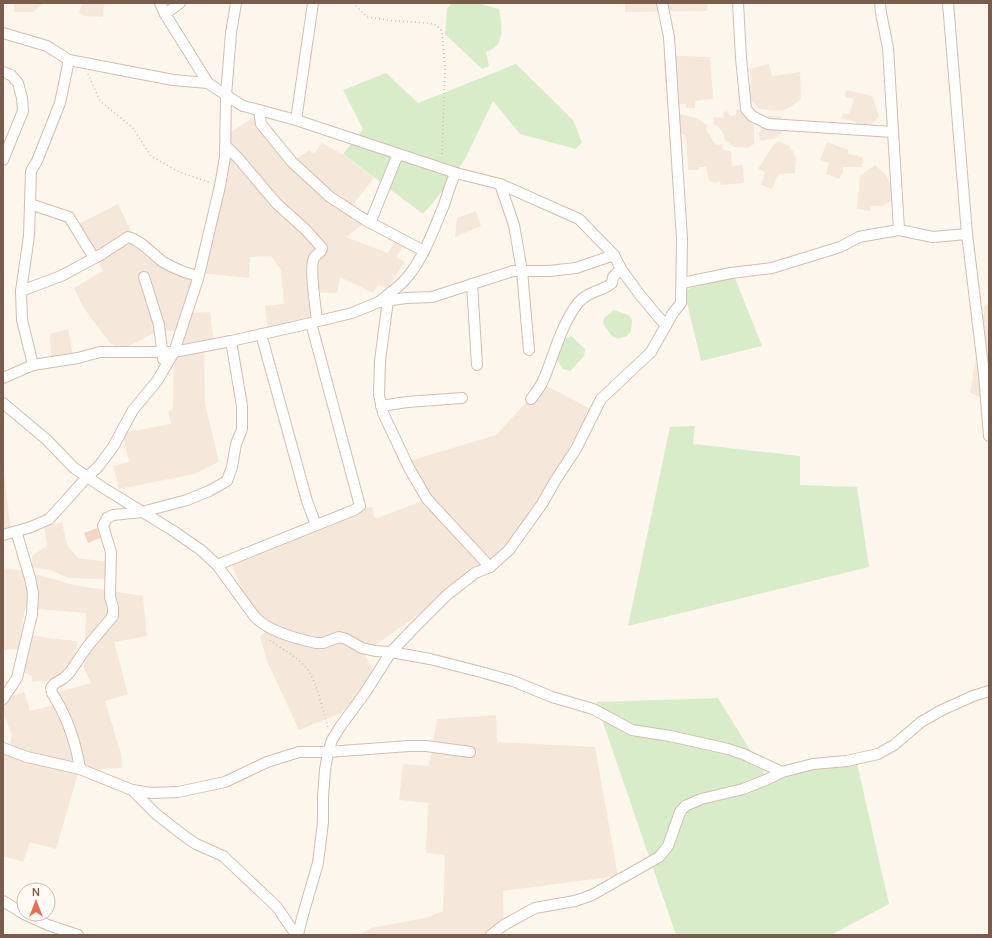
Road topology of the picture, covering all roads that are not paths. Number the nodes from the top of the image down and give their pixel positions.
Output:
1 (160, 3) edge
2 (180, 3) edge
3 (236, 3) edge
4 (313, 3) edge
5 (662, 3) edge
6 (738, 3) edge
7 (880, 3) edge
8 (948, 3) edge
9 (165, 14) junction
10 (3, 33) edge
11 (68, 60) junction
12 (3, 72) edge
13 (208, 84) junction
14 (226, 96) junction
15 (259, 110) junction
16 (296, 120) junction
17 (893, 132) junction
18 (225, 145) junction
19 (398, 154) junction
20 (3, 160) edge
21 (456, 173) junction
22 (500, 184) junction
23 (30, 204) junction
24 (370, 223) junction
25 (899, 230) junction
26 (967, 234) junction
27 (424, 251) junction
28 (614, 255) junction
29 (94, 258) junction
30 (621, 269) junction
31 (522, 271) junction
32 (198, 276) junction
33 (144, 277) dead end
34 (682, 282) junction
35 (472, 284) junction
36 (21, 291) junction
37 (384, 301) junction
38 (314, 322) junction
39 (666, 326) junction
40 (261, 334) junction
41 (231, 341) junction
42 (529, 350) dead end
43 (162, 352) junction
44 (174, 352) junction
45 (33, 365) junction
46 (477, 365) dead end
47 (164, 369) junction
48 (3, 378) edge
49 (462, 398) dead end
50 (531, 399) dead end
51 (3, 403) edge
52 (381, 406) junction
53 (989, 436) edge
54 (87, 477) junction
55 (142, 512) junction
56 (316, 525) junction
57 (16, 532) junction
58 (3, 535) edge
59 (217, 565) junction
60 (490, 566) junction
61 (391, 652) junction
62 (989, 691) edge
63 (3, 699) edge
64 (3, 748) edge
65 (328, 752) junction
66 (470, 752) dead end
67 (80, 769) junction
68 (782, 772) junction
69 (132, 790) junction
70 (3, 901) edge
71 (16, 909) edge
72 (37, 922) edge
73 (42, 922) edge
74 (55, 935) edge
75 (78, 935) edge
76 (297, 935) edge
77 (491, 935) edge

1 - 9 street
2 - 9 street
3 - 14 street
4 - 16 street
5 - 34 street
6 - 17 street
7 - 17 street
8 - 26 street
9 - 13 street
10 - 11 street
11 - 13 street
11 - 23 street
12 - 20 street
13 - 14 street
14 - 15 street
14 - 18 street
15 - 16 street
15 - 24 street
16 - 19 street
17 - 25 street
18 - 32 street
18 - 38 street
19 - 21 street
19 - 24 street
21 - 22 street
21 - 27 street
22 - 28 street
22 - 31 street
23 - 29 street
23 - 36 street
24 - 27 street
25 - 26 street
25 - 34 street
26 - 53 street
27 - 37 street
28 - 30 street
28 - 31 street
29 - 32 street
29 - 36 street
30 - 39 street
30 - 50 street
31 - 35 street
31 - 42 street
32 - 44 street
33 - 43 street
34 - 39 street
35 - 37 street
35 - 46 street
36 - 45 street
37 - 38 street
37 - 52 street
38 - 40 street
38 - 56 street
39 - 60 street
40 - 41 street
40 - 56 street
41 - 44 street
41 - 55 street
43 - 44 street
43 - 45 street
43 - 47 street
44 - 47 street
45 - 48 street
47 - 54 street
49 - 52 street
51 - 54 street
52 - 60 street
54 - 55 street
54 - 57 street
55 - 59 street
55 - 67 street
56 - 59 street
57 - 58 street
57 - 63 street
59 - 61 street
60 - 61 street
61 - 65 street
61 - 68 street
62 - 68 street
64 - 67 street
65 - 66 street
65 - 69 street
65 - 76 street
67 - 69 street
68 - 77 street
69 - 76 street
70 - 71 street
72 - 74 street
73 - 75 street

